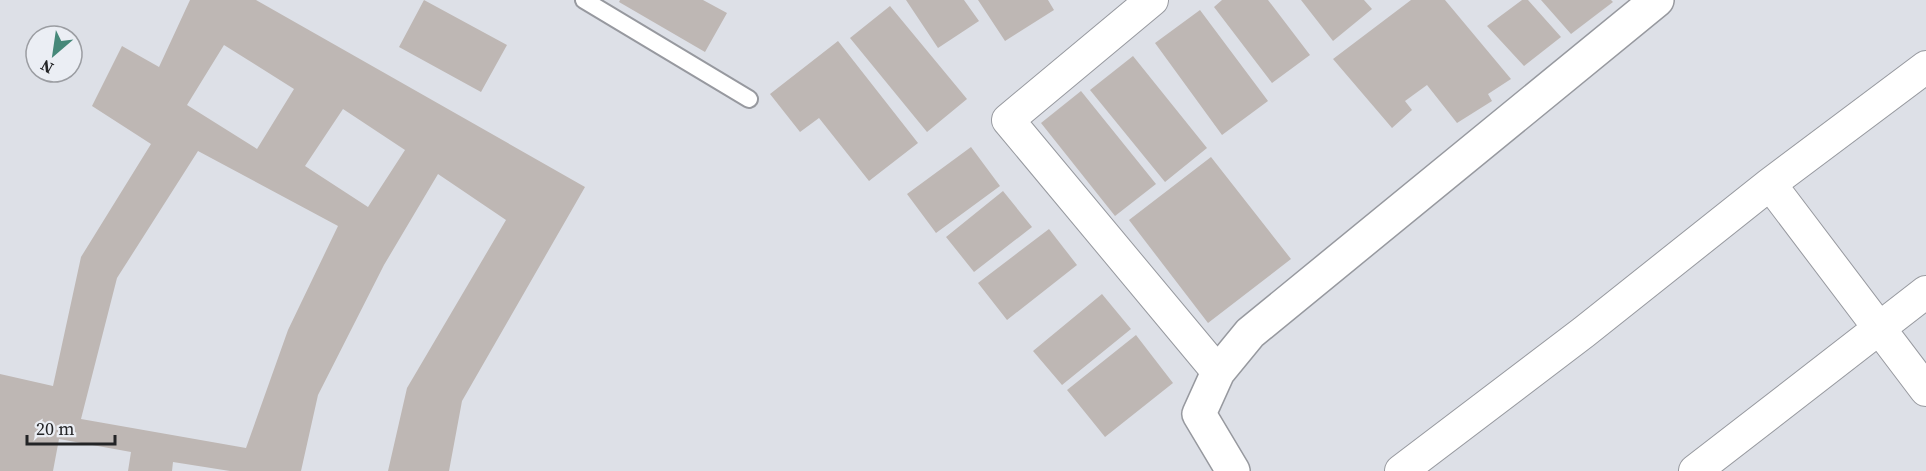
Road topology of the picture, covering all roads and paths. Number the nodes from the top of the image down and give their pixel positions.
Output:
1 (584, 0) edge
2 (1657, 0) edge
3 (1133, 6) edge
4 (1926, 67) edge
5 (750, 99) dead end
6 (1770, 184) junction
7 (1926, 292) edge
8 (1880, 329) junction
9 (1218, 372) junction
10 (1926, 390) edge
11 (1233, 471) edge
12 (1401, 471) edge
13 (1695, 471) edge

1 - 5 lane
2 - 9 street
3 - 9 street
4 - 6 street
6 - 8 street
6 - 12 street
7 - 8 street
8 - 10 street
8 - 13 street
9 - 11 street

